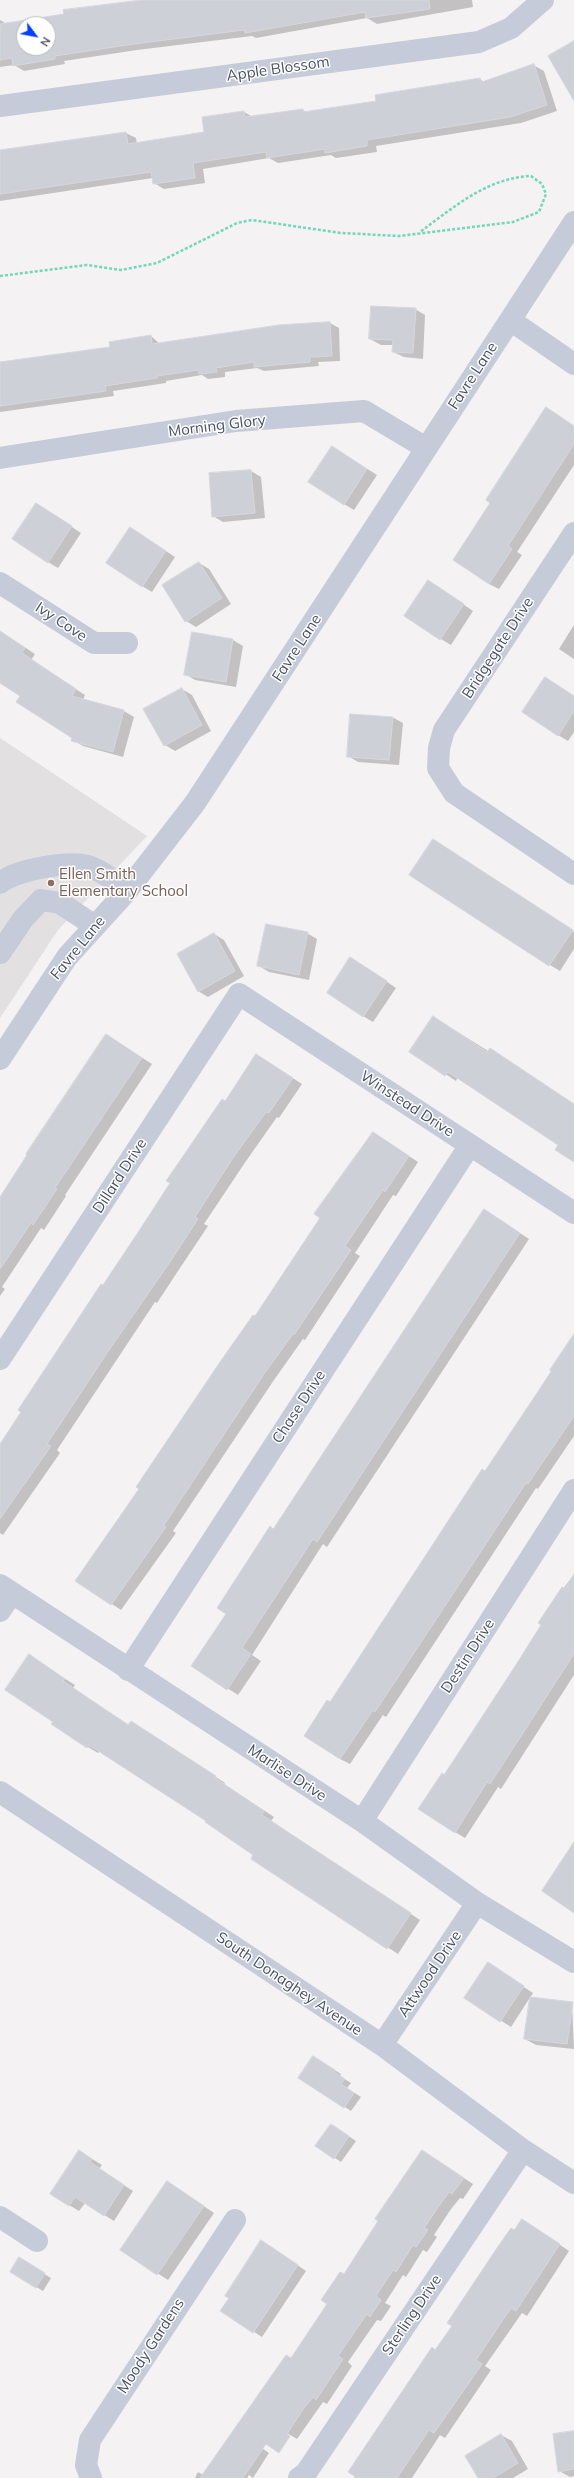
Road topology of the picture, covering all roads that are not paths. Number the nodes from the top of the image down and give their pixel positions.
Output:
1 (543, 0) edge
2 (0, 106) edge
3 (574, 222) edge
4 (510, 320) junction
5 (574, 364) edge
6 (426, 448) junction
7 (0, 458) edge
8 (574, 533) edge
9 (0, 583) edge
10 (127, 643) dead end
11 (574, 874) edge
12 (0, 883) edge
13 (126, 892) junction
14 (95, 926) junction
15 (0, 953) edge
16 (239, 994) joint
17 (0, 1058) edge
18 (470, 1145) junction
19 (574, 1213) edge
20 (0, 1359) edge
21 (574, 1490) edge
22 (6, 1589) edge
23 (0, 1611) edge
24 (128, 1670) junction
25 (0, 1792) edge
26 (362, 1822) junction
27 (477, 1903) junction
28 (574, 1962) edge
29 (382, 2046) junction
30 (523, 2150) junction
31 (574, 2183) edge
32 (0, 2217) edge
33 (235, 2220) dead end
34 (37, 2241) dead end
35 (91, 2478) edge
36 (299, 2478) edge

1 - 2 street, Apple Blossom
3 - 4 street, Favre Lane
4 - 5 street
4 - 6 street, Favre Lane
6 - 7 street, Morning Glory
6 - 13 street, Favre Lane
8 - 11 street, Bridgegate Drive
9 - 10 street, Ivy Cove
12 - 13 street
13 - 14 street, Favre Lane
14 - 15 street
14 - 17 street, Favre Lane
16 - 18 street, Winstead Drive
16 - 20 street, Dillard Drive
18 - 19 street, Winstead Drive
18 - 24 street, Chase Drive
21 - 26 street, Destin Drive
22 - 23 street
22 - 24 street, Marlise Drive
24 - 26 street, Marlise Drive
25 - 29 street, South Donaghey Avenue
26 - 27 street, Marlise Drive
27 - 28 street, Marlise Drive
27 - 29 street, Attwood Drive
29 - 30 street, South Donaghey Avenue
30 - 31 street, South Donaghey Avenue
30 - 36 street, Sterling Drive
32 - 34 street
33 - 35 street, Moody Gardens

